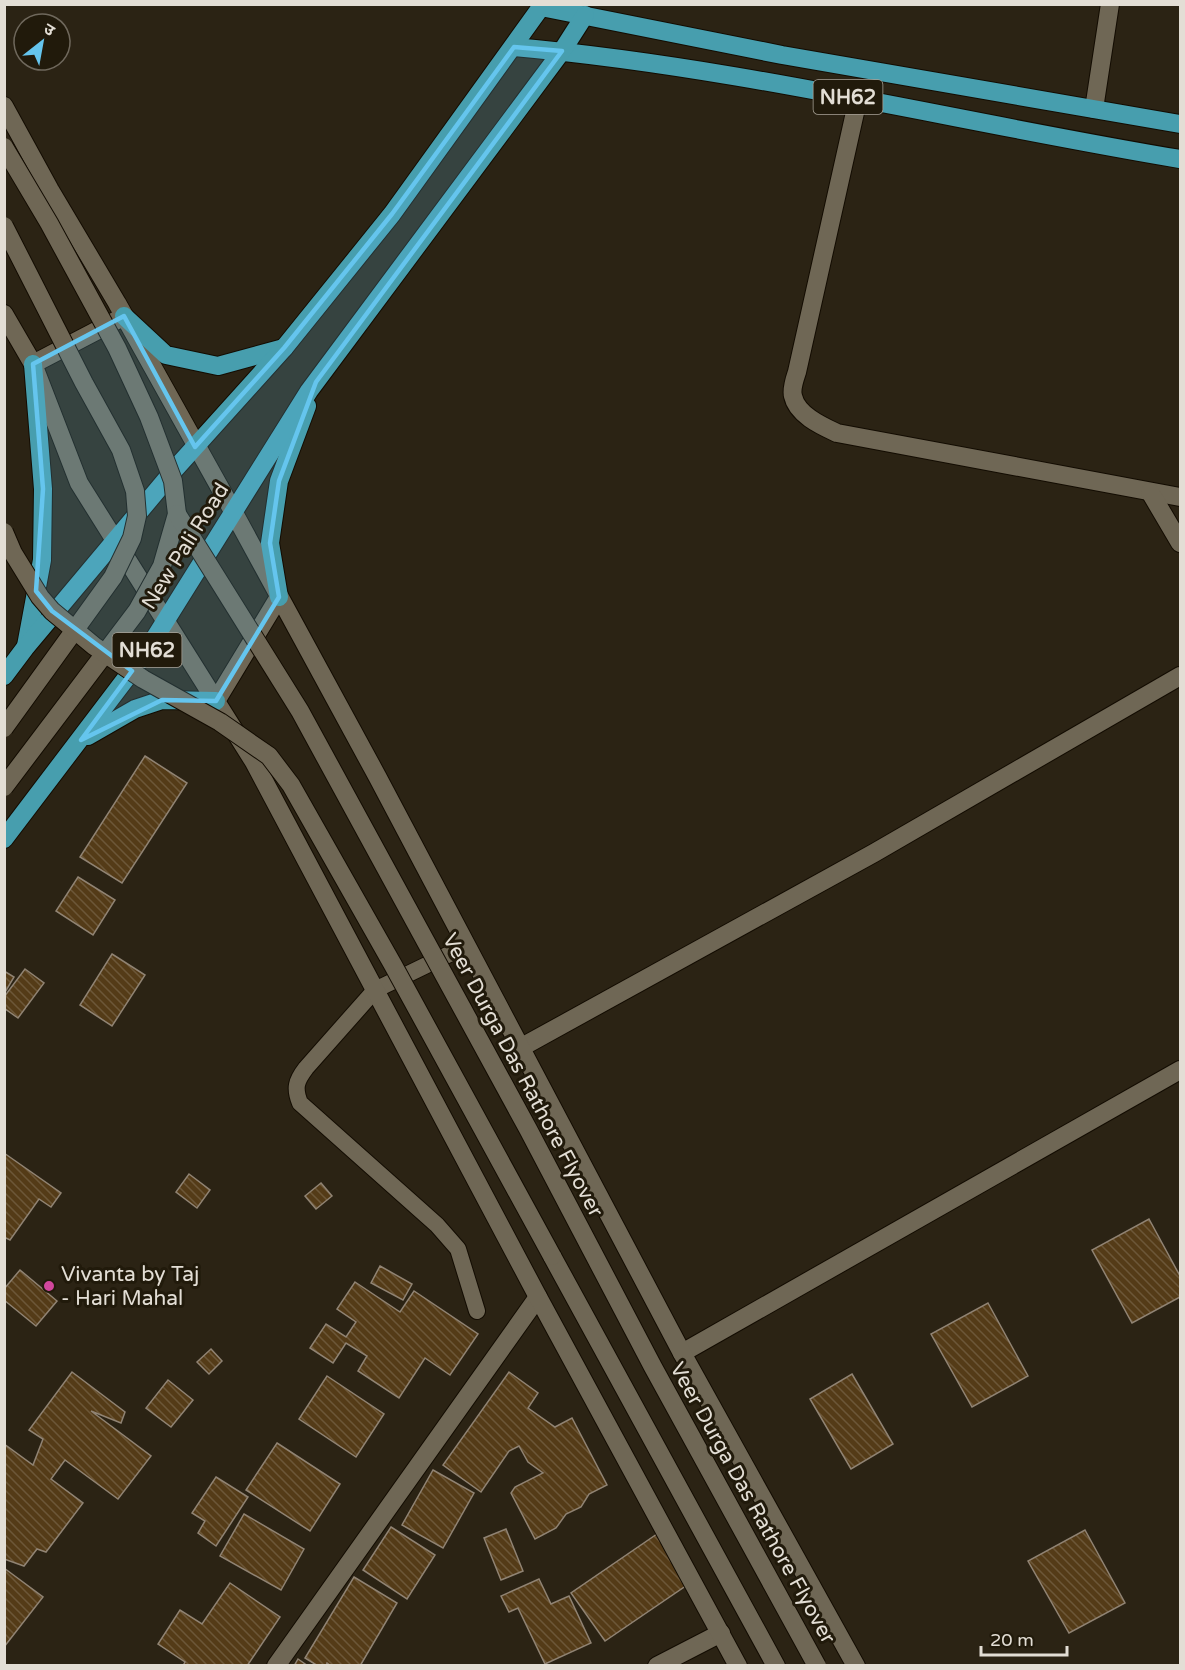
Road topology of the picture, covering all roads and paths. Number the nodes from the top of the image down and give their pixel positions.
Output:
1 (1110, 4) edge
2 (542, 6) edge
3 (589, 10) edge
4 (514, 47) junction
5 (562, 51) junction
6 (858, 99) junction
7 (4, 106) edge
8 (1094, 109) junction
9 (1180, 124) edge
10 (4, 147) edge
11 (1180, 159) edge
12 (4, 226) edge
13 (4, 314) edge
14 (124, 316) junction
15 (284, 348) junction
16 (33, 364) junction
17 (316, 382) junction
18 (195, 447) junction
19 (1150, 492) junction
20 (1180, 497) edge
21 (234, 513) junction
22 (177, 514) junction
23 (4, 532) edge
24 (116, 542) junction
25 (1180, 543) edge
26 (279, 597) junction
27 (166, 621) junction
28 (26, 648) junction
29 (4, 676) edge
30 (1180, 676) edge
31 (216, 701) junction
32 (4, 728) edge
33 (81, 740) junction
34 (4, 787) edge
35 (4, 839) edge
36 (466, 946) junction
37 (375, 990) junction
38 (520, 1048) junction
39 (1180, 1070) edge
40 (538, 1297) junction
41 (477, 1311) dead end
42 (682, 1353) junction
43 (720, 1633) junction
44 (276, 1665) edge
45 (657, 1665) edge
46 (738, 1665) edge
47 (776, 1665) edge
48 (817, 1665) edge
49 (856, 1665) edge

1 - 8 street
2 - 3 highway, NH62
2 - 4 highway, NH62
3 - 5 highway, NH62
3 - 8 highway, NH62
4 - 5 highway, NH62
4 - 15 highway, NH62
5 - 6 highway, NH62
5 - 17 highway, NH62
6 - 11 highway, NH62
6 - 19 street
7 - 14 street
8 - 9 highway, NH62
10 - 22 street, Veer Durga Das Rathore Flyover, bridge
12 - 32 street, bridge
13 - 16 street
14 - 15 highway
14 - 16 street
14 - 18 street
15 - 18 highway, NH62
16 - 24 street
16 - 28 highway
17 - 21 highway, New Pali Road / NH62
17 - 26 highway
18 - 21 street
18 - 24 highway, NH62
19 - 20 street
19 - 25 street
21 - 26 street
21 - 27 highway, New Pali Road / NH62
22 - 34 street, Veer Durga Das Rathore Flyover, bridge
22 - 48 street, Veer Durga Das Rathore Flyover, bridge
23 - 47 street, bridge
24 - 27 street
24 - 28 highway, NH62
26 - 31 street
26 - 36 street
27 - 31 street
27 - 33 highway, New Pali Road / NH62
28 - 29 highway, NH62
30 - 38 street
31 - 33 highway
31 - 37 street
33 - 35 highway, New Pali Road / NH62
36 - 37 lane
36 - 38 street
37 - 40 street
37 - 41 lane
38 - 42 street
39 - 42 street
40 - 43 street
40 - 44 street
42 - 49 street
43 - 45 street
43 - 46 street

